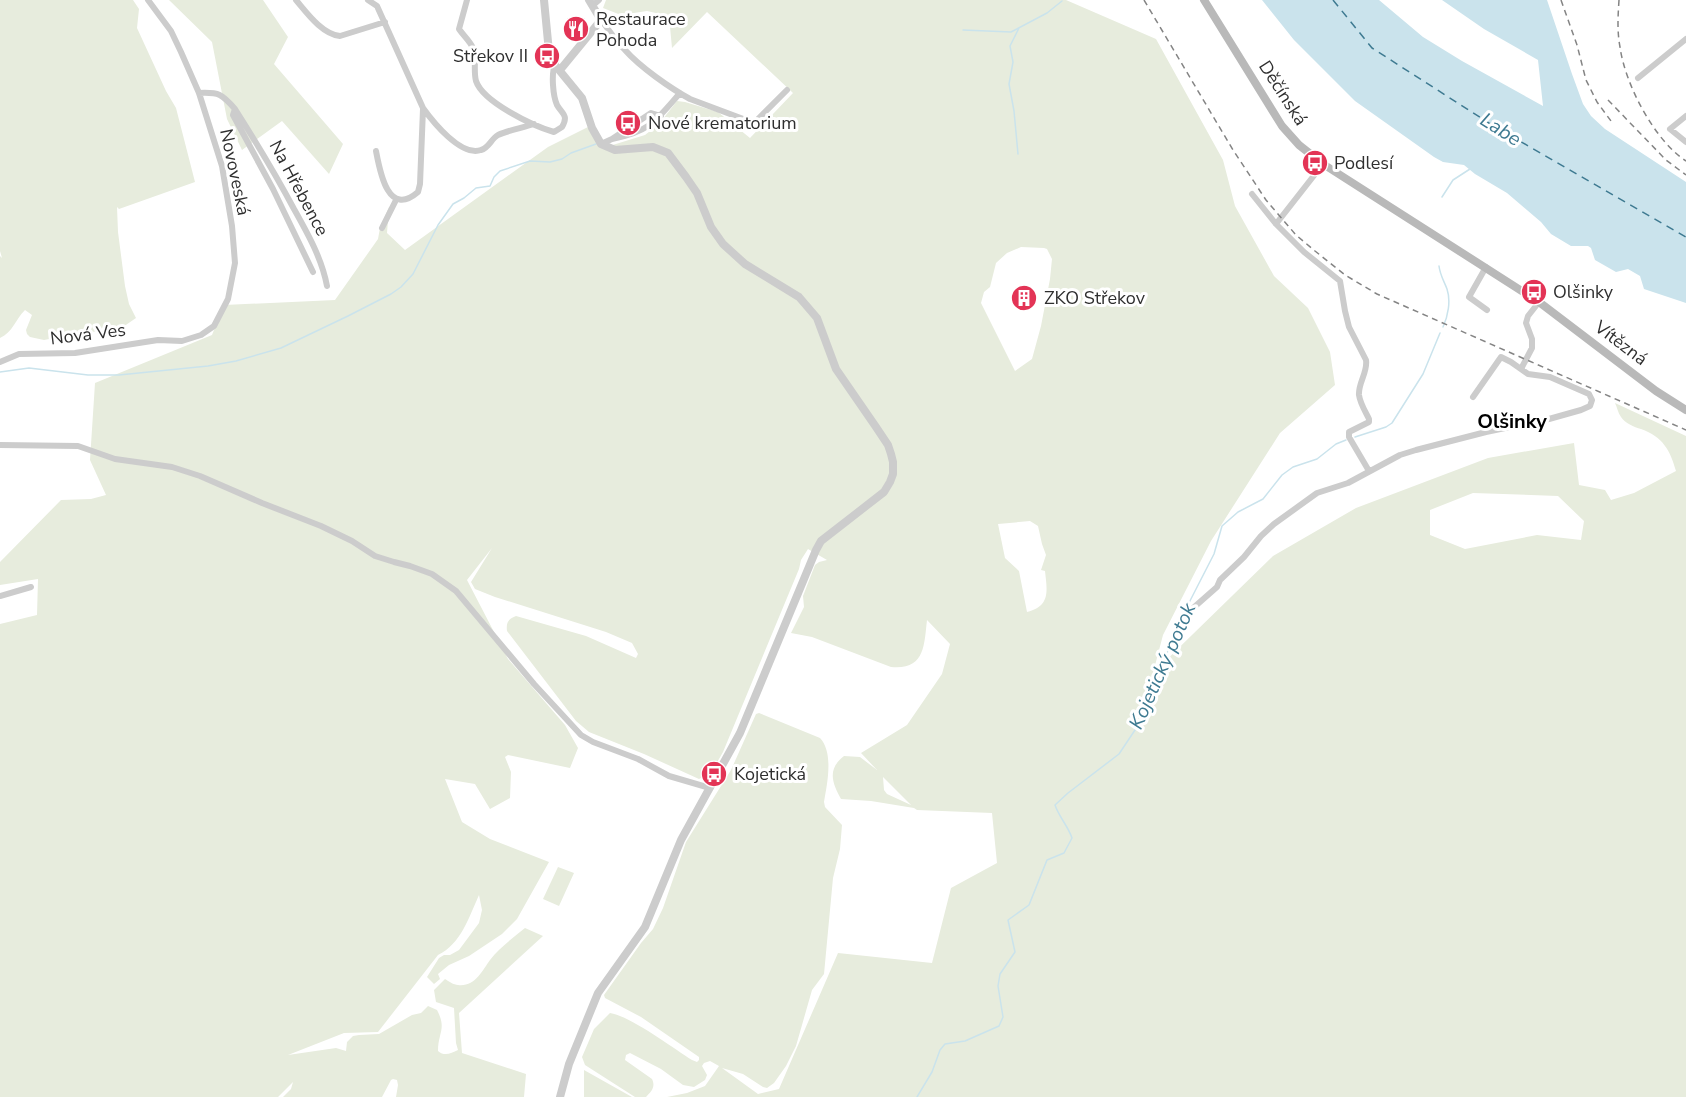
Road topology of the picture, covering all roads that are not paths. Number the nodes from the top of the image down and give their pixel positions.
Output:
1 (148, 0) edge
2 (296, 0) edge
3 (368, 0) edge
4 (467, 0) edge
5 (544, 0) edge
6 (599, 0) edge
7 (1204, 0) edge
8 (591, 3) edge
9 (601, 20) junction
10 (385, 22) junction
11 (1686, 39) edge
12 (557, 68) junction
13 (1638, 78) dead end
14 (787, 90) dead end
15 (199, 93) junction
16 (680, 93) junction
17 (423, 108) junction
18 (235, 109) junction
19 (661, 116) junction
20 (1686, 116) edge
21 (534, 124) junction
22 (612, 139) junction
23 (1686, 142) edge
24 (601, 144) junction
25 (376, 151) dead end
26 (1323, 164) junction
27 (1252, 194) dead end
28 (396, 200) junction
29 (1276, 224) junction
30 (382, 228) dead end
31 (1447, 242) joint
32 (1486, 267) junction
33 (313, 272) dead end
34 (327, 286) dead end
35 (1539, 302) junction
36 (1487, 310) dead end
37 (182, 341) joint
38 (0, 362) edge
39 (1521, 369) junction
40 (1473, 397) dead end
41 (1686, 410) edge
42 (0, 445) edge
43 (1369, 471) junction
44 (31, 586) dead end
45 (0, 596) edge
46 (1185, 620) dead end
47 (710, 788) junction
48 (560, 1097) edge

1 - 15 street, Novoveská
2 - 10 street
3 - 10 street
4 - 21 street
5 - 12 street
6 - 8 street
7 - 26 main road, Děčínská
8 - 9 street
9 - 12 street
9 - 16 street
10 - 17 street
11 - 13 street
12 - 21 street
12 - 24 street
14 - 16 street
15 - 18 street, Na Hřebence
15 - 37 street, Novoveská
16 - 19 street
17 - 21 street
17 - 28 street
18 - 33 street, Na Hřebence
18 - 34 street, Na Hřebence
19 - 22 street
19 - 22 street
20 - 23 street
22 - 24 street
24 - 47 street
25 - 28 street
26 - 29 street
26 - 31 main road, Děčínská
27 - 29 street
28 - 30 street
29 - 43 street
31 - 32 main road, Vítězná
32 - 35 main road, Vítězná
32 - 36 street
35 - 39 street
35 - 41 main road, Vítězná
37 - 38 street, Nová Ves
39 - 40 street
39 - 43 street
42 - 47 street
43 - 46 street
44 - 45 street
47 - 48 street

